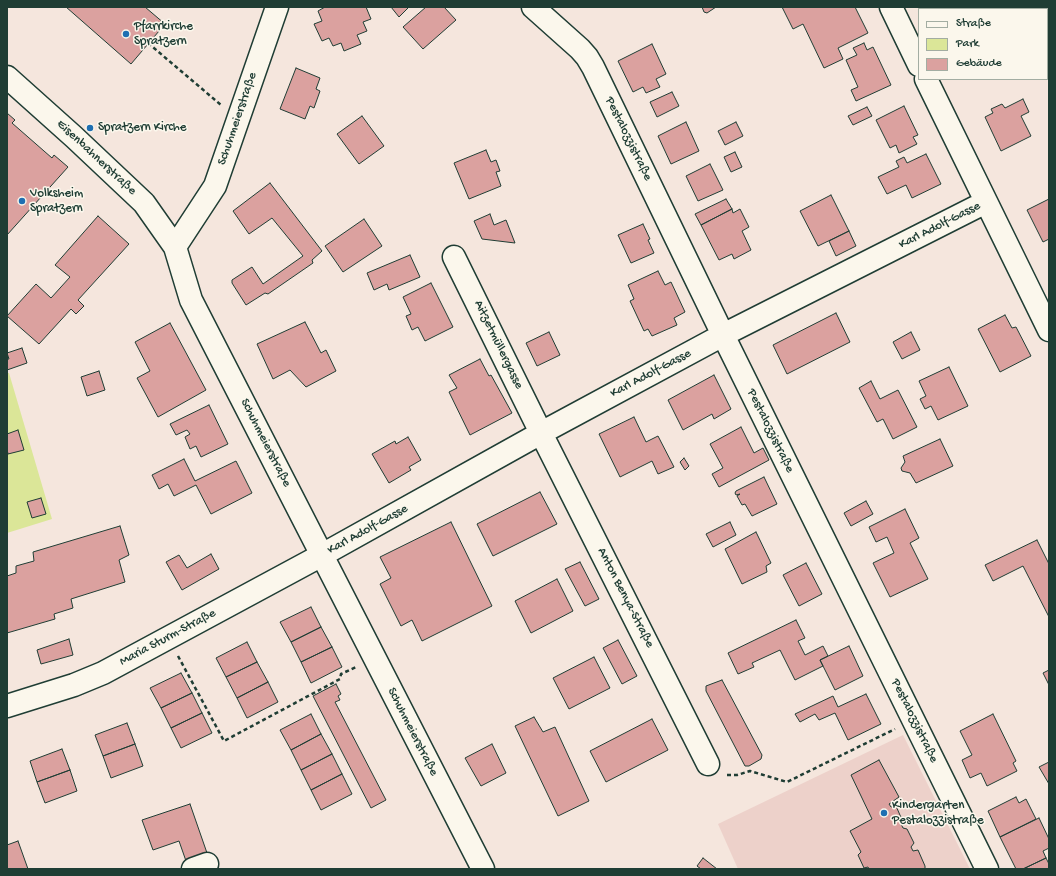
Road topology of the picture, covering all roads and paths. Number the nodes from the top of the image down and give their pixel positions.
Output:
1 (276, 7) edge
2 (533, 7) edge
3 (891, 7) edge
4 (148, 43) dead end
5 (918, 63) edge
6 (7, 77) edge
7 (926, 80) edge
8 (238, 120) junction
9 (986, 202) junction
10 (175, 247) junction
11 (454, 257) dead end
12 (1049, 330) edge
13 (723, 335) junction
14 (541, 433) junction
15 (322, 556) junction
16 (168, 638) junction
17 (374, 658) junction
18 (7, 706) edge
19 (913, 720) junction
20 (708, 764) joint
21 (483, 869) edge
22 (987, 869) edge

1 - 8 street, Schuhmeierstraße
2 - 13 street, Pestalozzistraße
3 - 5 street
4 - 8 path
6 - 10 street, Eisenbahnerstraße
7 - 9 street
8 - 10 street, Schuhmeierstraße
9 - 12 street
9 - 13 street, Karl Adolf-Gasse
10 - 15 street, Schuhmeierstraße
11 - 14 street, Aitzetmüllergasse
13 - 14 street, Karl Adolf-Gasse
13 - 19 street, Pestalozzistraße
14 - 15 street, Karl Adolf-Gasse
14 - 20 street, Anton Benya-Straße
15 - 16 street, Maria Sturm-Straße
15 - 17 street, Schuhmeierstraße
16 - 17 path
16 - 18 street, Maria Sturm-Straße
17 - 21 street, Schuhmeierstraße
19 - 20 path
19 - 22 street, Pestalozzistraße

